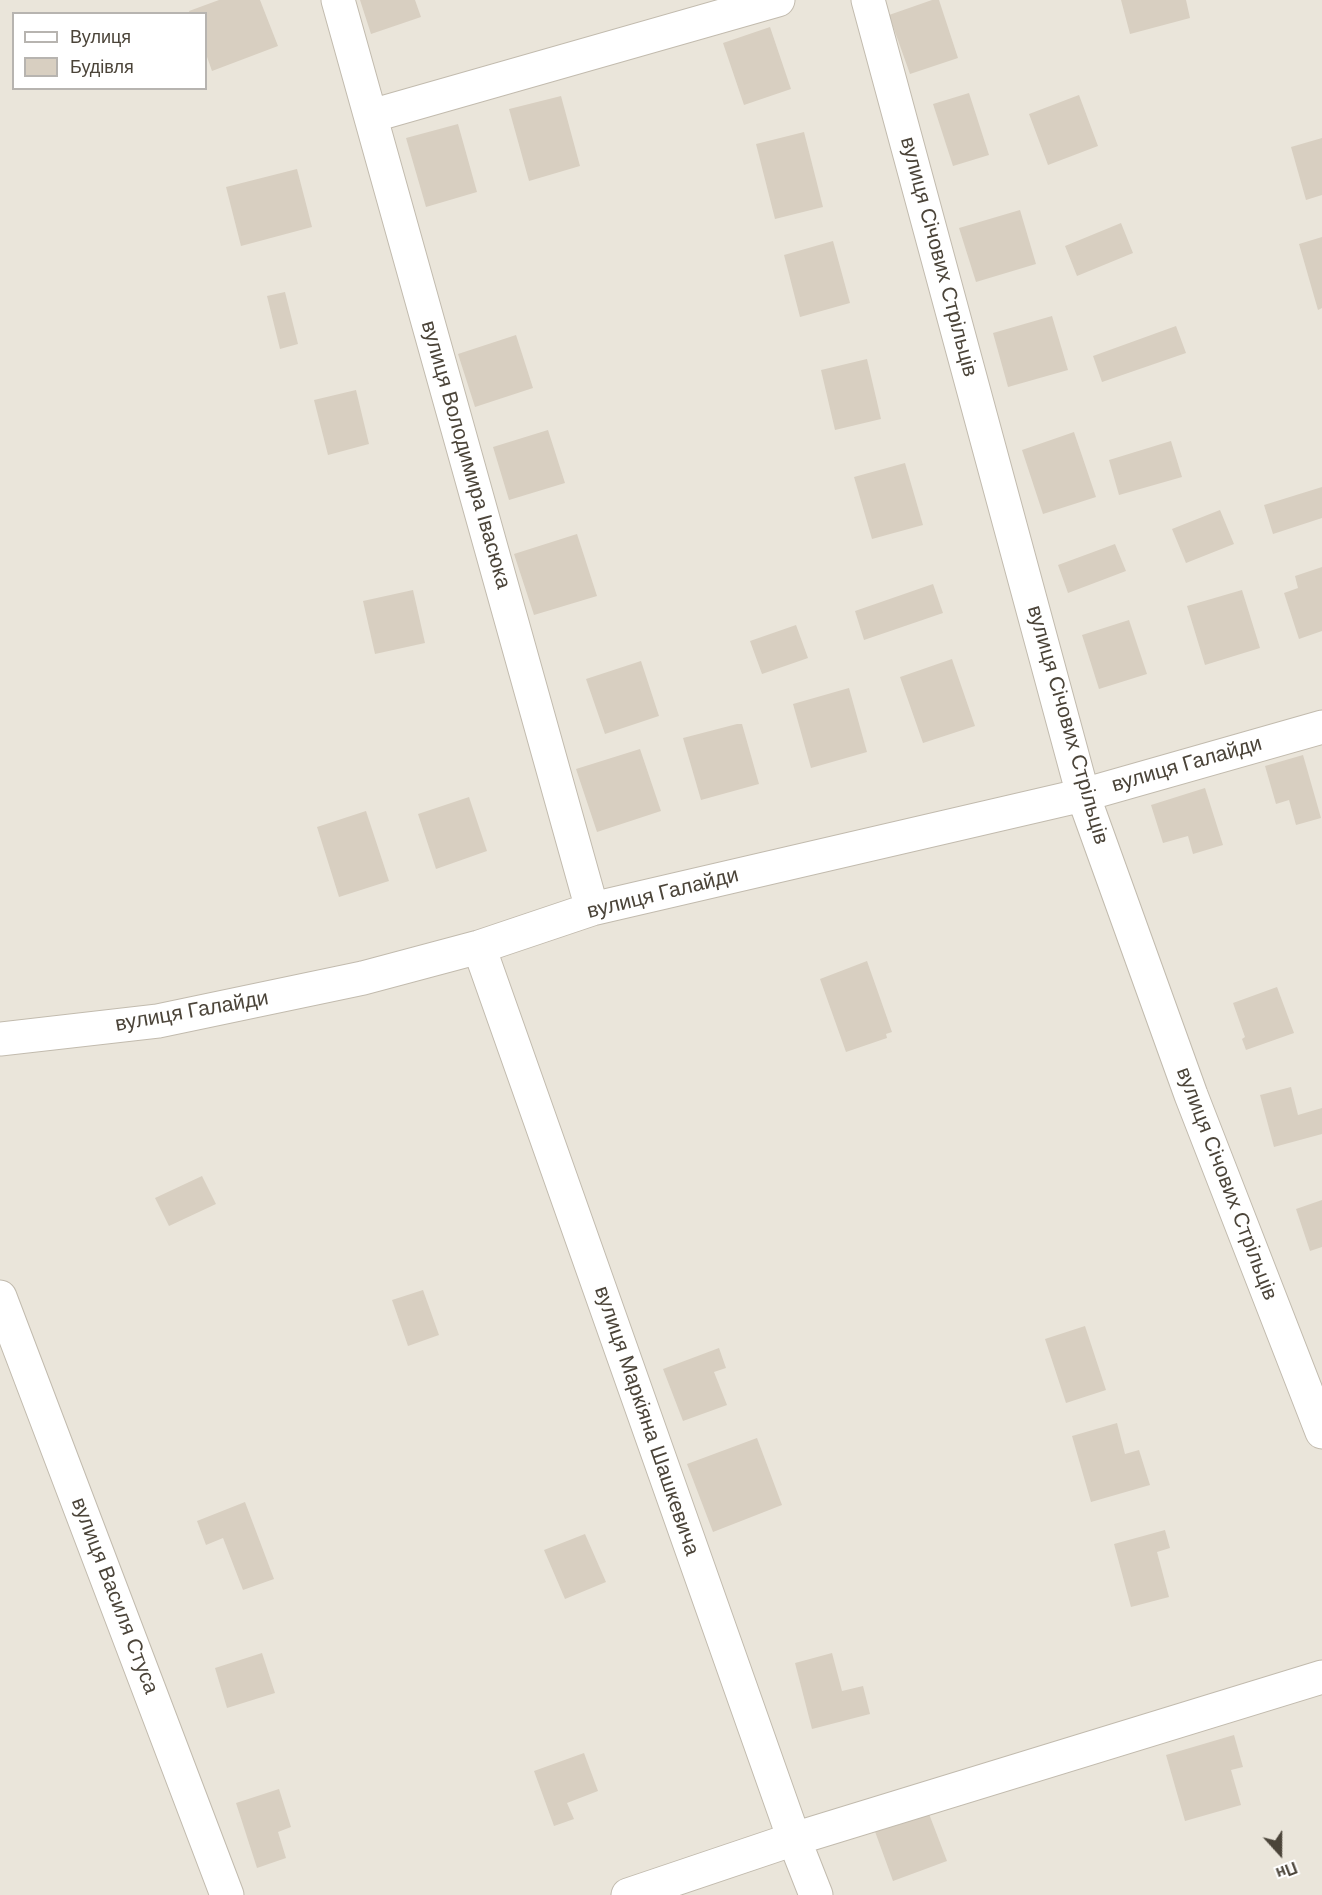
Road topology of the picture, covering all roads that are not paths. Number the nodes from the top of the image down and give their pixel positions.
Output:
1 (338, 0) edge
2 (777, 0) edge
3 (868, 0) edge
4 (371, 116) junction
5 (1322, 727) edge
6 (1083, 795) junction
7 (592, 909) junction
8 (479, 947) junction
9 (0, 1039) edge
10 (0, 1297) edge
11 (1322, 1432) edge
12 (1322, 1677) edge
13 (794, 1839) junction
14 (227, 1895) edge
15 (628, 1895) edge
16 (816, 1895) edge

1 - 4 street, вулиця Володимира Івасюка
2 - 4 street
3 - 6 street, вулиця Січових Стрільців
4 - 7 street, вулиця Володимира Івасюка
5 - 6 street, вулиця Галайди
6 - 7 street, вулиця Галайди
6 - 11 street, вулиця Січових Стрільців
7 - 8 street, вулиця Галайди
8 - 9 street, вулиця Галайди
8 - 13 street, вулиця Маркіяна Шашкевича
10 - 14 street, вулиця Василя Стуса
12 - 13 street
13 - 15 street
13 - 16 street, вулиця Маркіяна Шашкевича

